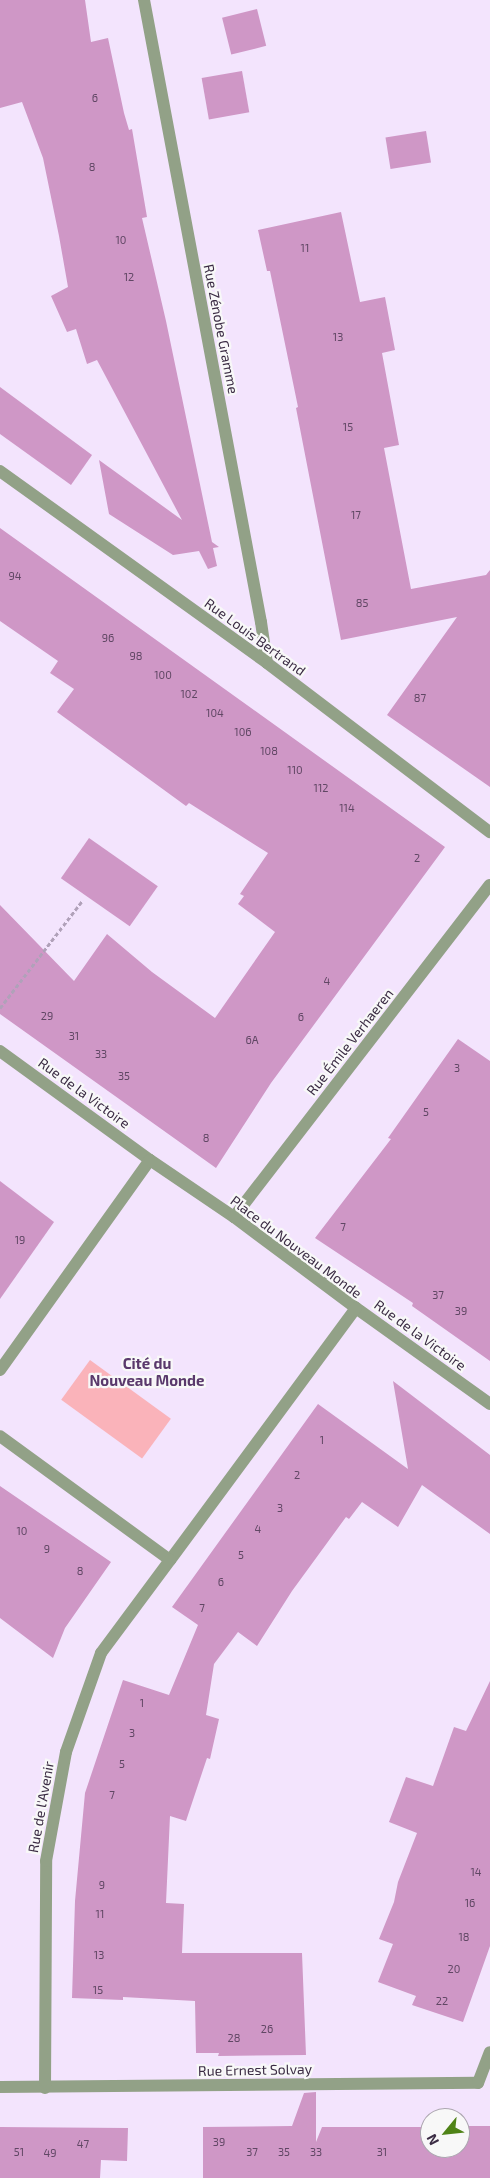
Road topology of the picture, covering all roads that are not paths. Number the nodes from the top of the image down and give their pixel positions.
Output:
1 (144, 0) edge
2 (0, 471) edge
3 (267, 663) junction
4 (490, 832) edge
5 (490, 885) edge
6 (0, 1052) edge
7 (150, 1160) junction
8 (234, 1217) junction
9 (356, 1308) junction
10 (0, 1370) edge
11 (490, 1404) edge
12 (0, 1436) edge
13 (170, 1560) junction
14 (490, 2052) edge
15 (0, 2088) edge
16 (45, 2088) junction

1 - 3 street, Rue Zénobe Gramme
2 - 3 street, Rue Louis Bertrand
3 - 4 street, Rue Louis Bertrand
5 - 8 street, Rue Émile Verhaeren
6 - 7 street, Rue de la Victoire
7 - 8 street, Place du Nouveau Monde
7 - 10 street
8 - 9 street, Place du Nouveau Monde
9 - 11 street, Rue de la Victoire
9 - 13 street, Place du Nouveau Monde
12 - 13 street
13 - 16 street, Rue de l'Avenir
14 - 16 street, Rue Ernest Solvay
15 - 16 street, Rue Ernest Solvay

